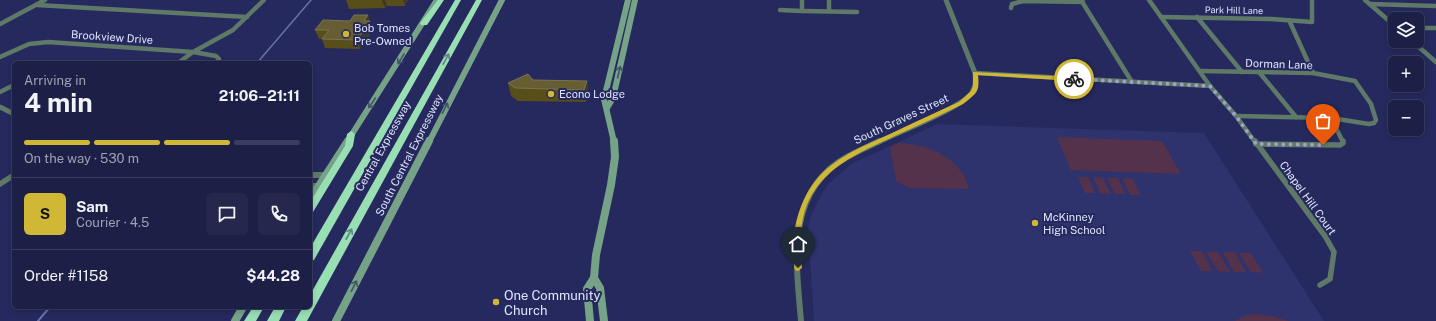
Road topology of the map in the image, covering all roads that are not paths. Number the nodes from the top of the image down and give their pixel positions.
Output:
1 (46, 0) edge
2 (264, 0) edge
3 (437, 0) edge
4 (441, 0) edge
5 (458, 0) edge
6 (479, 0) edge
7 (502, 0) edge
8 (628, 0) edge
9 (635, 0) edge
10 (802, 0) edge
11 (829, 0) edge
12 (946, 0) edge
13 (1149, 0) edge
14 (1312, 0) edge
15 (1365, 0) edge
16 (1082, 1) edge
17 (1370, 4) junction
18 (38, 5) junction
19 (1436, 6) edge
20 (1011, 8) dead end
21 (780, 10) dead end
22 (802, 11) junction
23 (829, 11) junction
24 (857, 12) dead end
25 (247, 17) junction
26 (1161, 17) junction
27 (1197, 17) junction
28 (1289, 20) junction
29 (1388, 20) edge
30 (424, 23) junction
31 (0, 24) edge
32 (1424, 28) edge
33 (1436, 28) edge
34 (1420, 48) edge
35 (193, 52) junction
36 (0, 58) edge
37 (181, 61) edge
38 (218, 61) edge
39 (1436, 62) edge
40 (1200, 71) junction
41 (1242, 72) junction
42 (1259, 72) junction
43 (975, 73) junction
44 (1313, 73) junction
45 (1132, 82) junction
46 (12, 86) edge
47 (1210, 86) junction
48 (0, 92) edge
49 (1, 108) edge
50 (607, 108) junction
51 (12, 113) edge
52 (1236, 116) junction
53 (1296, 117) junction
54 (1331, 118) junction
55 (351, 134) junction
56 (1256, 144) junction
57 (312, 175) edge
58 (326, 175) junction
59 (12, 176) edge
60 (0, 184) edge
61 (312, 186) edge
62 (318, 186) junction
63 (312, 196) edge
64 (312, 207) edge
65 (312, 253) edge
66 (594, 278) junction
67 (1320, 285) dead end
68 (312, 302) edge
69 (242, 309) edge
70 (258, 309) edge
71 (280, 309) edge
72 (308, 309) edge
73 (235, 321) edge
74 (250, 321) edge
75 (273, 321) edge
76 (301, 321) edge
77 (336, 321) edge
78 (590, 321) edge
79 (604, 321) edge
80 (801, 321) edge

1 - 18 street
2 - 25 street
3 - 30 main road
4 - 30 highway
5 - 65 highway, Central Expressway
68 -> 6 highway, Central Expressway
77 -> 7 main road, South Central Expressway
8 - 50 main road
50 -> 9 main road
10 - 22 street
11 - 23 street
12 - 43 street, South Graves Street
13 - 26 street
14 - 28 street, Park Hill Lane
15 - 17 street
16 - 20 street
16 - 45 street
17 - 19 street
17 - 29 street
18 - 25 street
18 - 31 street
21 - 22 street
22 - 23 street
23 - 24 street
25 - 35 street
26 - 27 street, Park Hill Lane
26 - 40 street
27 - 28 street, Park Hill Lane
27 - 41 street
28 - 44 street
30 -> 55 main road
32 - 33 street
34 - 39 street
35 - 36 street, Brookview Drive
35 - 37 street
35 - 38 street, Brookview Drive
40 - 41 street, Dorman Lane
40 - 47 street
41 - 42 street, Dorman Lane
42 - 44 street, Dorman Lane
42 - 53 street
43 - 45 street
43 - 80 street, South Graves Street
44 - 54 street, Dorman Lane
45 - 47 street
46 - 48 street
47 - 52 street
49 - 51 street
50 - 66 main road
52 - 53 street
52 - 56 street
53 - 54 street
54 - 56 street
55 - 58 main road
55 - 64 highway
56 - 67 street, Chapel Hill Court
57 - 58 street
58 - 62 main road
59 - 60 street
61 - 62 street
62 - 63 main road
66 - 78 main road
66 - 79 main road
69 - 73 main road
70 - 74 highway
71 - 75 highway
72 - 76 highway, Central Expressway

